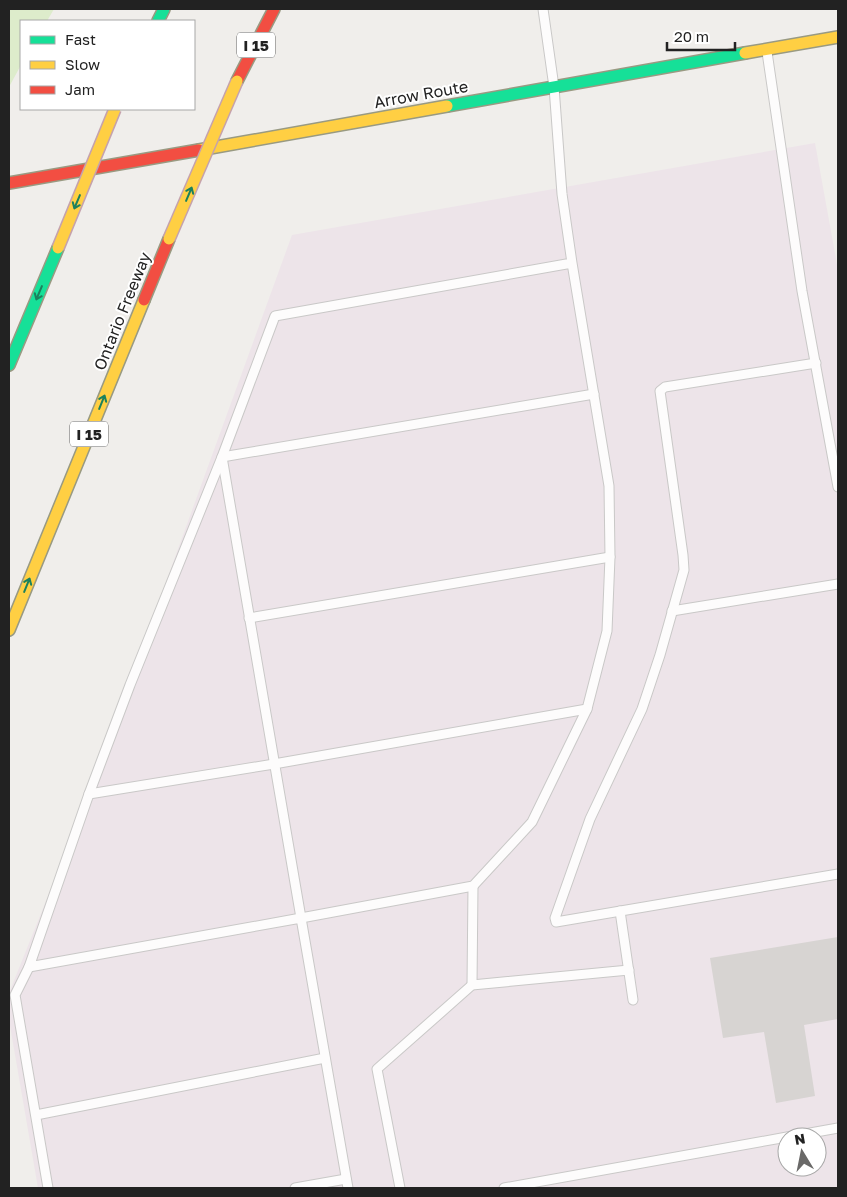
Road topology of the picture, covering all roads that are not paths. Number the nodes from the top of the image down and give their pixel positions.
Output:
1 (274, 9) edge
2 (543, 9) edge
3 (838, 37) edge
4 (767, 49) junction
5 (554, 87) junction
6 (116, 110) edge
7 (9, 183) edge
8 (572, 263) junction
9 (816, 363) junction
10 (9, 365) edge
11 (594, 394) junction
12 (222, 458) junction
13 (838, 487) edge
14 (610, 557) junction
15 (838, 584) edge
16 (672, 611) junction
17 (249, 618) junction
18 (9, 630) edge
19 (587, 709) junction
20 (274, 764) junction
21 (89, 794) junction
22 (838, 874) edge
23 (473, 886) junction
24 (620, 911) junction
25 (301, 918) junction
26 (29, 967) junction
27 (629, 970) junction
28 (472, 985) junction
29 (633, 1000) dead end
30 (325, 1058) junction
31 (36, 1115) junction
32 (777, 1139) edge
33 (346, 1179) junction
34 (48, 1188) edge
35 (295, 1188) edge
36 (348, 1188) edge
37 (400, 1188) edge
38 (504, 1188) edge

18 -> 1 main road, Ontario Freeway / I 15, bridge
2 - 5 lane
3 - 4 main road, Arrow Route
4 - 5 main road, Arrow Route
4 - 9 lane
5 - 7 main road, Arrow Route
5 - 8 lane
6 -> 10 main road, bridge
8 - 11 lane
8 - 12 lane
9 - 13 lane
9 - 16 lane
11 - 12 lane
11 - 14 lane
12 - 17 lane
12 - 21 lane
14 - 17 lane
14 - 19 lane
15 - 16 lane
16 - 24 lane
17 - 20 lane
19 - 20 lane
19 - 23 lane
20 - 21 lane
20 - 25 lane
21 - 26 lane
22 - 24 lane
23 - 25 lane
23 - 28 lane
24 - 27 lane
25 - 26 lane
25 - 30 lane
26 - 31 lane
27 - 28 lane
27 - 29 lane
28 - 37 lane
30 - 31 lane
30 - 33 lane
31 - 34 lane
32 - 38 lane
33 - 35 lane
33 - 36 lane

